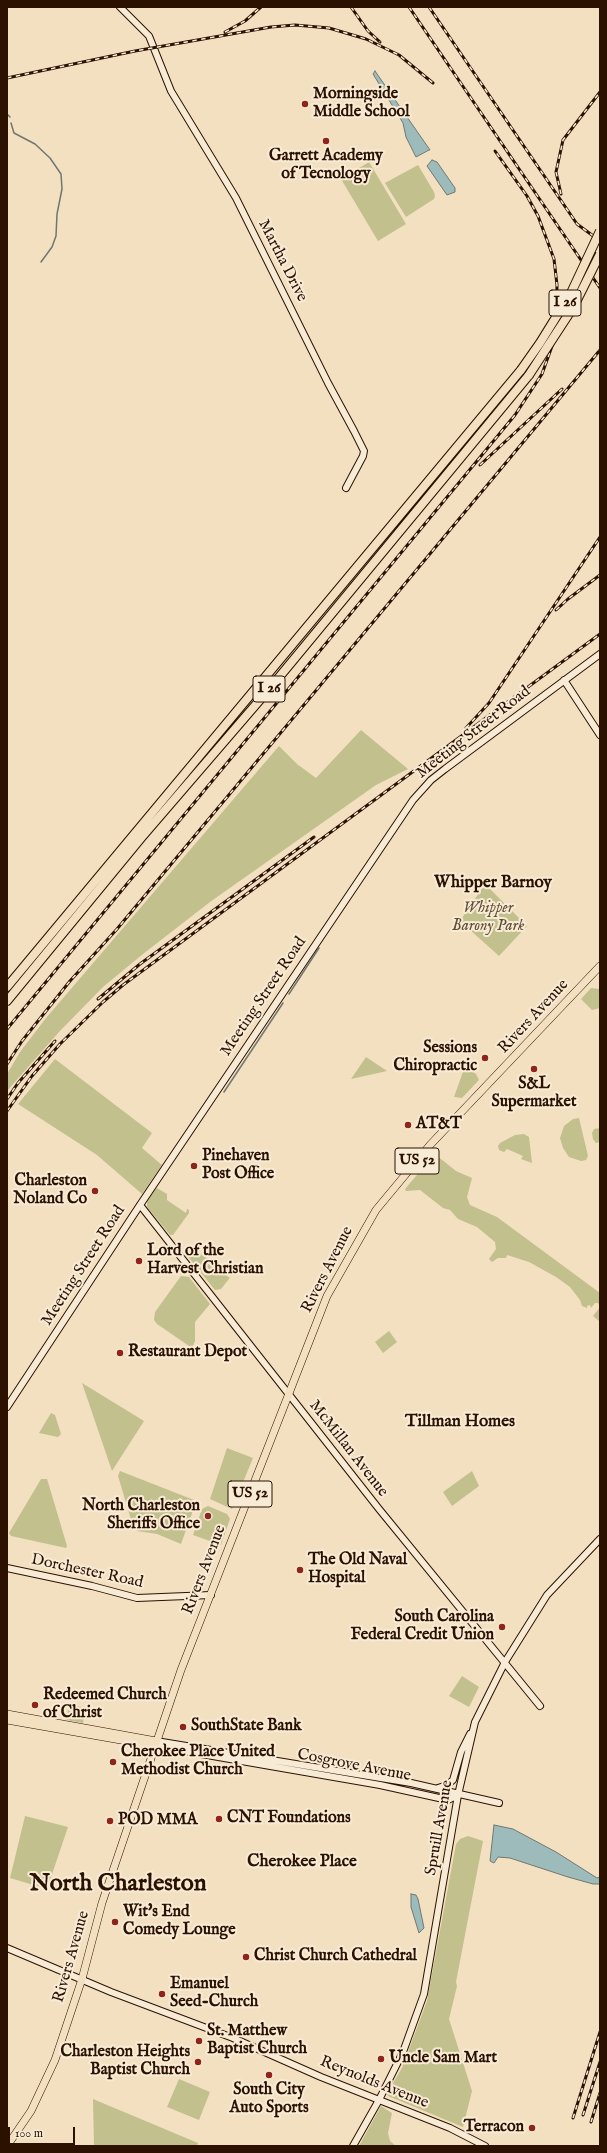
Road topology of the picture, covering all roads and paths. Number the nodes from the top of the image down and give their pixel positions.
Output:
1 (120, 7) edge
2 (600, 231) edge
3 (600, 254) edge
4 (346, 488) dead end
5 (600, 654) edge
6 (564, 680) junction
7 (600, 735) edge
8 (44, 942) junction
9 (600, 966) edge
10 (7, 981) edge
11 (7, 987) edge
12 (7, 1001) edge
13 (140, 1205) junction
14 (289, 1394) junction
15 (7, 1407) edge
16 (600, 1539) edge
17 (7, 1568) edge
18 (211, 1595) junction
19 (505, 1662) junction
20 (540, 1706) dead end
21 (7, 1714) edge
22 (7, 1720) edge
23 (475, 1723) junction
24 (155, 1743) junction
25 (437, 1789) junction
26 (458, 1794) junction
27 (499, 1803) dead end
28 (7, 1948) edge
29 (82, 1979) junction
30 (379, 2100) junction
31 (7, 2146) edge
32 (353, 2146) edge
33 (485, 2146) edge

1 - 4 street, Martha Drive
2 - 8 highway, I 26, bridge
3 - 12 highway, I 26, bridge
5 - 6 street, Meeting Street Road
6 - 7 street
6 - 13 street, Meeting Street Road
8 - 10 highway
8 - 11 highway, I 26
9 - 14 main road, Rivers Avenue / US 52
13 - 14 street, McMillan Avenue
13 - 15 street, Meeting Street Road
14 - 18 main road, Rivers Avenue / US 52
14 - 19 street, McMillan Avenue
16 - 19 street, Spruill Avenue
17 - 18 street, Dorchester Road
18 - 24 main road, Rivers Avenue / US 52
19 - 20 street, McMillan Avenue
19 - 23 street, Spruill Avenue
21 - 24 main road, Cosgrove Avenue
22 - 24 main road, Cosgrove Avenue
23 - 25 street
23 - 26 street, Spruill Avenue
24 - 25 street, Cosgrove Avenue
24 - 26 street, Cosgrove Avenue
24 - 29 main road, Rivers Avenue / US 52
25 - 26 street, Cosgrove Avenue
26 - 27 street, Cosgrove Avenue
26 - 30 street, Spruill Avenue
28 - 29 street, Reynolds Avenue
29 - 30 street, Reynolds Avenue
29 - 31 main road, Rivers Avenue / US 52
30 - 32 street, Spruill Avenue
30 - 33 street, Reynolds Avenue

